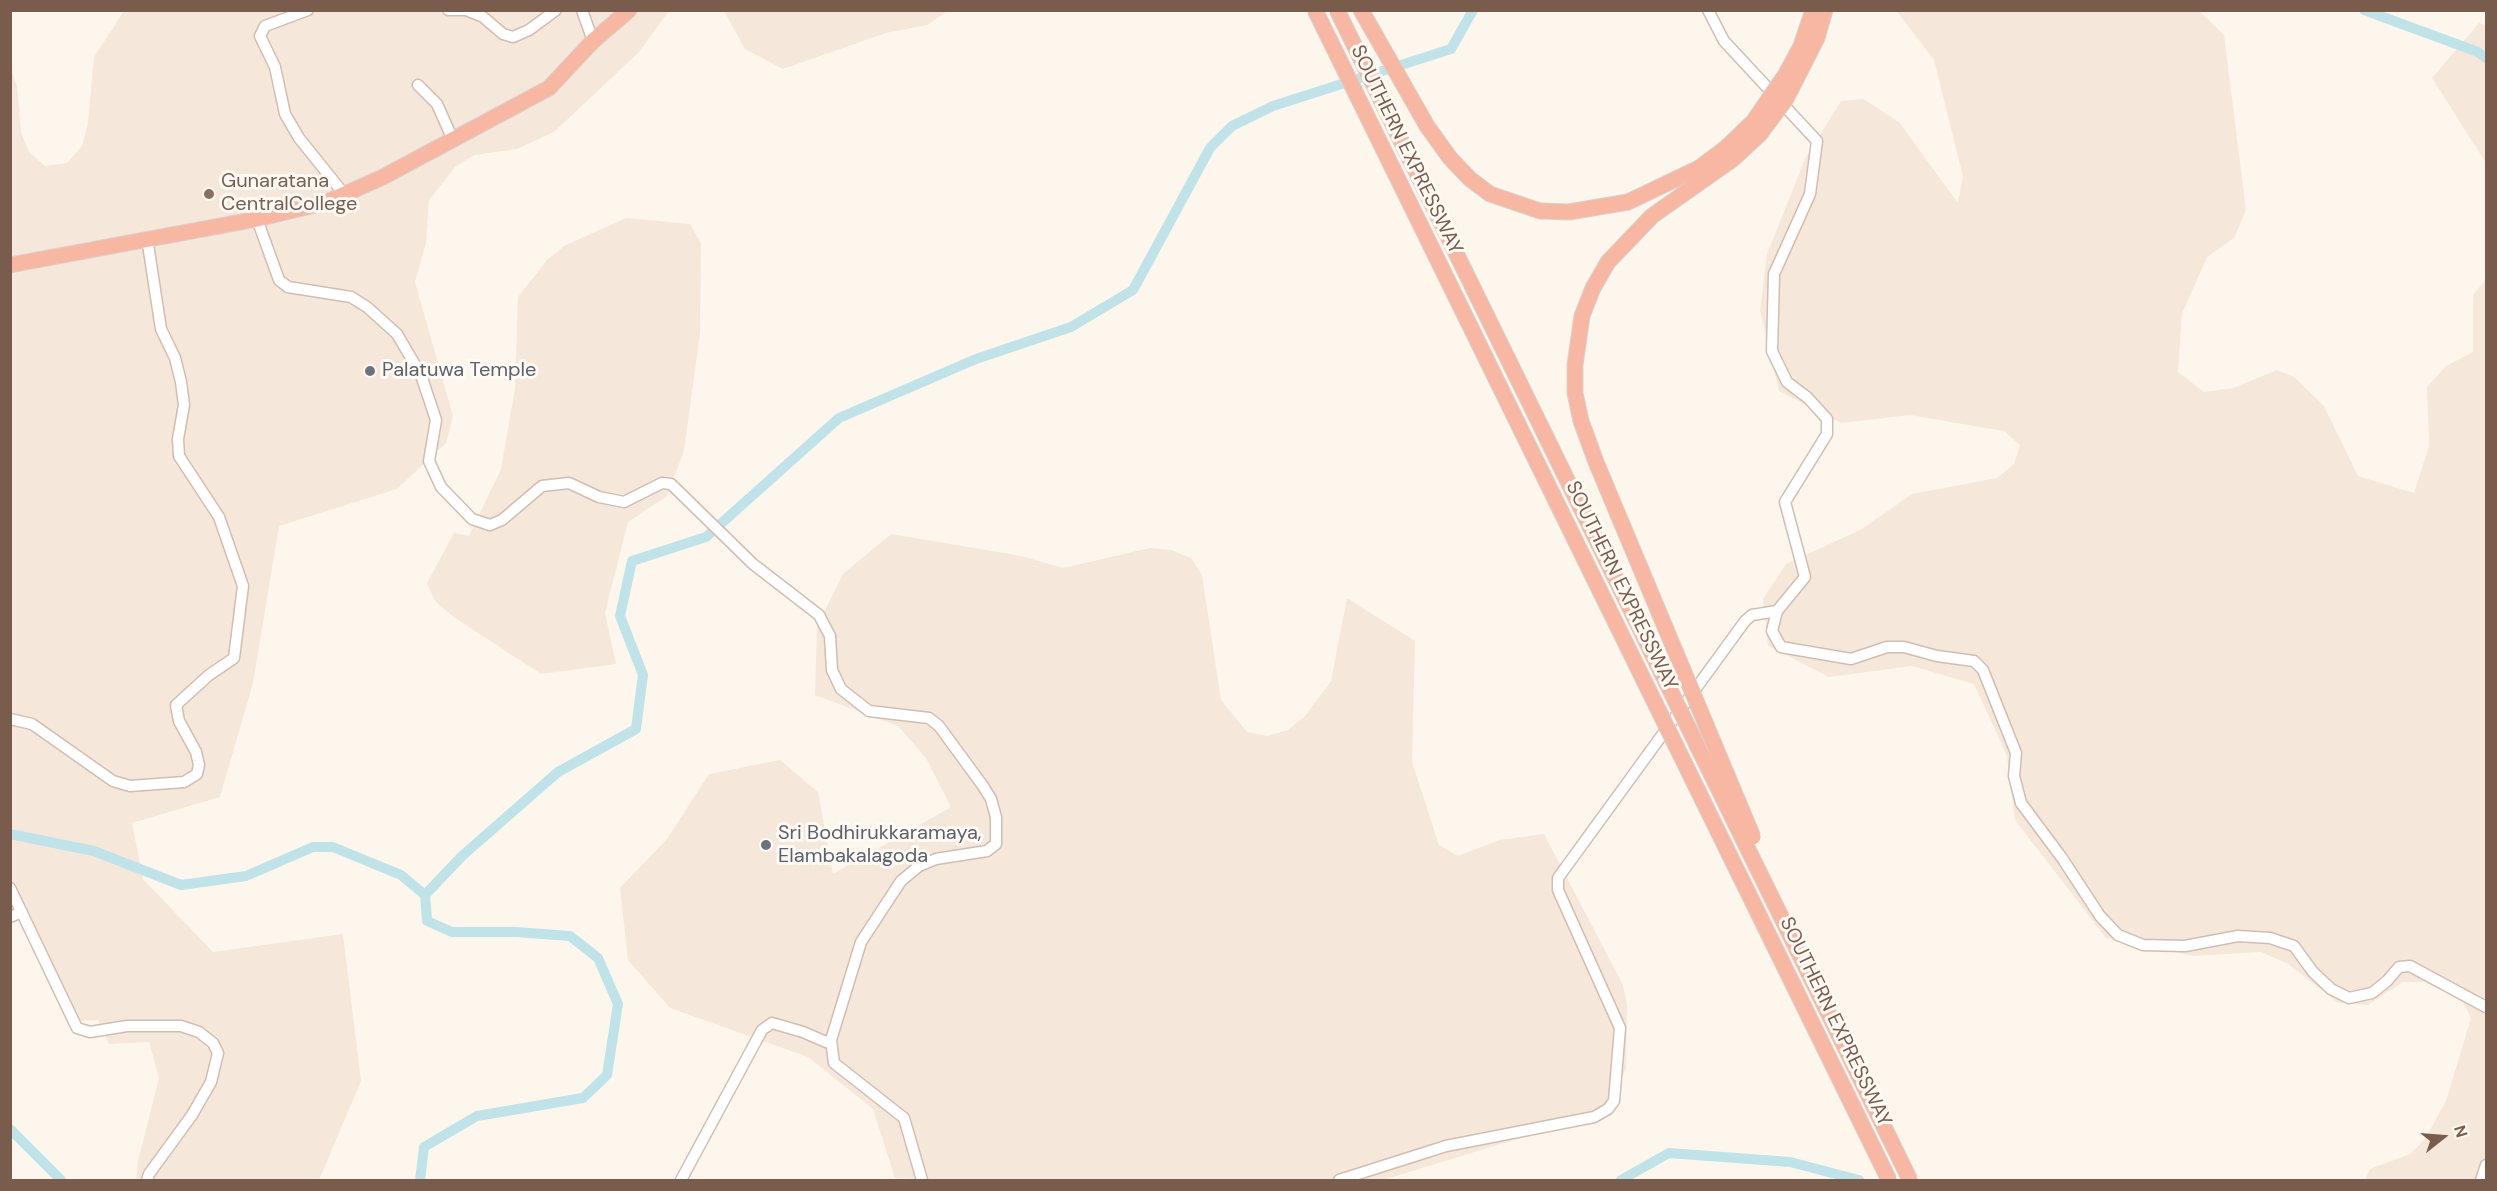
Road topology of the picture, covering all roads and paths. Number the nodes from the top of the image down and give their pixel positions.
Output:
1 (308, 10) edge
2 (448, 10) edge
3 (465, 10) edge
4 (556, 10) edge
5 (582, 10) edge
6 (629, 10) edge
7 (1315, 10) edge
8 (1337, 10) edge
9 (1361, 10) edge
10 (1708, 10) edge
11 (1813, 10) edge
12 (1825, 10) edge
13 (593, 41) junction
14 (418, 85) dead end
15 (453, 140) junction
16 (344, 195) junction
17 (257, 219) junction
18 (147, 238) junction
19 (10, 265) edge
20 (1777, 611) junction
21 (10, 718) edge
22 (10, 888) edge
23 (22, 912) junction
24 (10, 917) edge
25 (2487, 1007) edge
26 (1835, 1028) junction
27 (831, 1040) junction
28 (2487, 1165) edge
29 (147, 1180) edge
30 (681, 1180) edge
31 (922, 1180) edge
32 (1339, 1180) edge
33 (1889, 1180) edge
34 (1910, 1180) edge
35 (2481, 1180) edge

1 - 16 street
2 - 3 street
3 - 4 street
5 - 13 street
6 - 13 highway
7 - 33 highway, SOUTHERN EXPRESSWAY, bridge
8 - 26 highway, SOUTHERN EXPRESSWAY, bridge
9 - 11 highway, bridge
10 - 20 street
12 - 26 highway, bridge
13 - 15 highway
14 - 15 street
15 - 16 highway
16 - 17 highway
17 - 18 highway
17 - 27 street
18 - 19 highway
18 - 21 street
20 - 25 street
20 - 32 street
22 - 23 street
23 - 24 street
23 - 29 street
26 - 34 highway, SOUTHERN EXPRESSWAY, bridge
27 - 30 street
27 - 31 street
28 - 35 street

